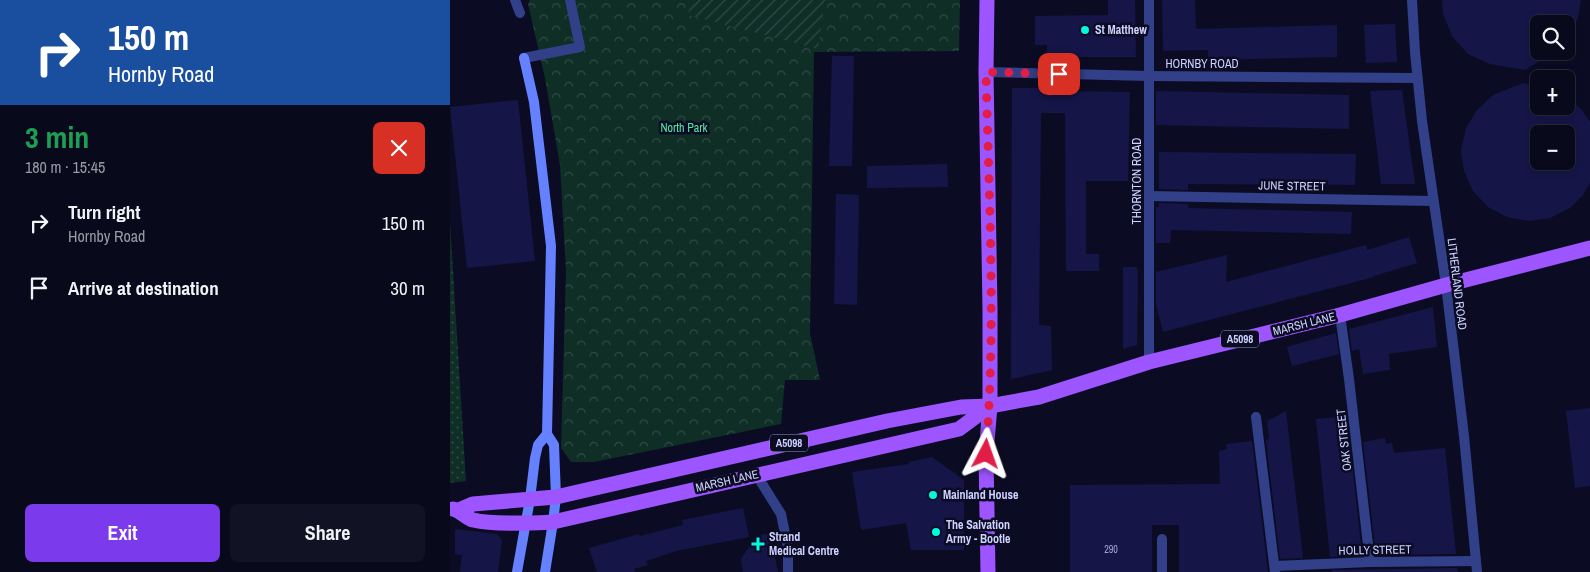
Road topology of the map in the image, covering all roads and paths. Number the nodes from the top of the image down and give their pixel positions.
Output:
1 (515, 0) edge
2 (570, 0) edge
3 (987, 0) edge
4 (1149, 0) edge
5 (1412, 0) edge
6 (520, 13) dead end
7 (986, 72) junction
8 (1150, 76) junction
9 (1417, 78) junction
10 (1149, 196) junction
11 (1433, 201) junction
12 (1590, 248) edge
13 (1446, 285) junction
14 (1340, 315) junction
15 (1149, 362) junction
16 (990, 406) junction
17 (1256, 417) dead end
18 (547, 434) junction
19 (756, 474) junction
20 (556, 497) junction
21 (530, 499) junction
22 (455, 509) edge
23 (553, 522) junction
24 (526, 523) junction
25 (1162, 538) dead end
26 (1370, 562) junction
27 (1476, 567) edge
28 (1275, 569) edge
29 (517, 572) edge
30 (545, 572) edge
31 (788, 572) edge
32 (988, 572) edge
33 (1162, 572) edge

1 - 6 street
2 - 18 street
3 - 7 main road
4 - 8 street, THORNTON ROAD
5 - 9 street, LITHERLAND ROAD
7 - 8 street, HORNBY ROAD
7 - 16 main road
8 - 9 street, HORNBY ROAD
8 - 10 street, THORNTON ROAD
9 - 11 street, LITHERLAND ROAD
10 - 11 street, JUNE STREET
10 - 15 street, THORNTON ROAD
11 - 13 street, LITHERLAND ROAD
12 - 13 main road, MARSH LANE / A5098
13 - 14 main road, MARSH LANE / A5098
13 - 27 street, LITHERLAND ROAD
14 - 15 main road, MARSH LANE / A5098
14 - 26 street, OAK STREET
15 - 16 main road, MARSH LANE / A5098
16 - 19 main road, MARSH LANE / A5098
16 - 20 main road, MARSH LANE / A5098
16 - 32 main road
17 - 28 street
18 - 20 street
18 - 21 street
19 - 23 main road, MARSH LANE / A5098
19 - 31 street
20 - 21 main road, MARSH LANE / A5098
20 - 23 street
21 - 22 main road, MARSH LANE / A5098
21 - 24 street
22 - 24 main road, MARSH LANE / A5098
23 - 24 main road, MARSH LANE / A5098
23 - 30 street
24 - 29 street
25 - 33 street
26 - 27 street, HOLLY STREET
26 - 28 street, HOLLY STREET

